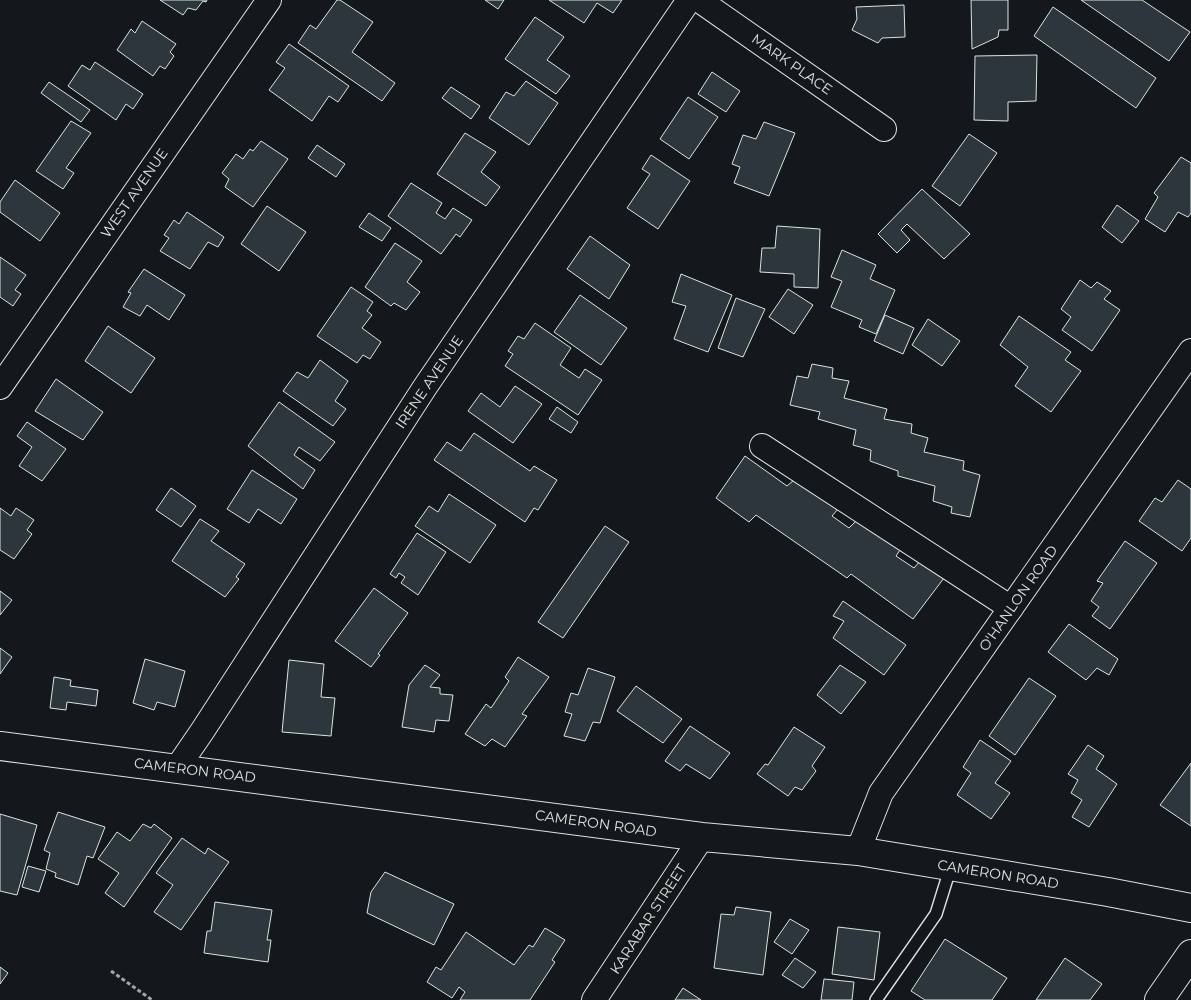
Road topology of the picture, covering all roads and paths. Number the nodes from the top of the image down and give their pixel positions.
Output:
1 (269, 0) edge
2 (689, 0) edge
3 (699, 0) edge
4 (884, 128) dead end
5 (1191, 351) edge
6 (0, 387) edge
7 (762, 446) dead end
8 (1011, 608) junction
9 (0, 746) edge
10 (177, 768) junction
11 (702, 837) junction
12 (858, 851) junction
13 (952, 866) junction
14 (1191, 908) edge
15 (1191, 954) edge
16 (111, 971) dead end
17 (152, 1000) edge
18 (594, 1000) edge
19 (876, 1000) edge
20 (1159, 1000) edge

1 - 6 street, WEST AVENUE
2 - 10 street, IRENE AVENUE
3 - 4 street, MARK PLACE
5 - 8 street, O'HANLON ROAD
7 - 8 street
8 - 12 street, O'HANLON ROAD
9 - 10 street, CAMERON ROAD
10 - 11 street, CAMERON ROAD
11 - 12 street, CAMERON ROAD
11 - 18 street, KARABAR STREET
12 - 13 street, CAMERON ROAD
13 - 14 street, CAMERON ROAD
13 - 19 lane
15 - 20 street
16 - 17 path

